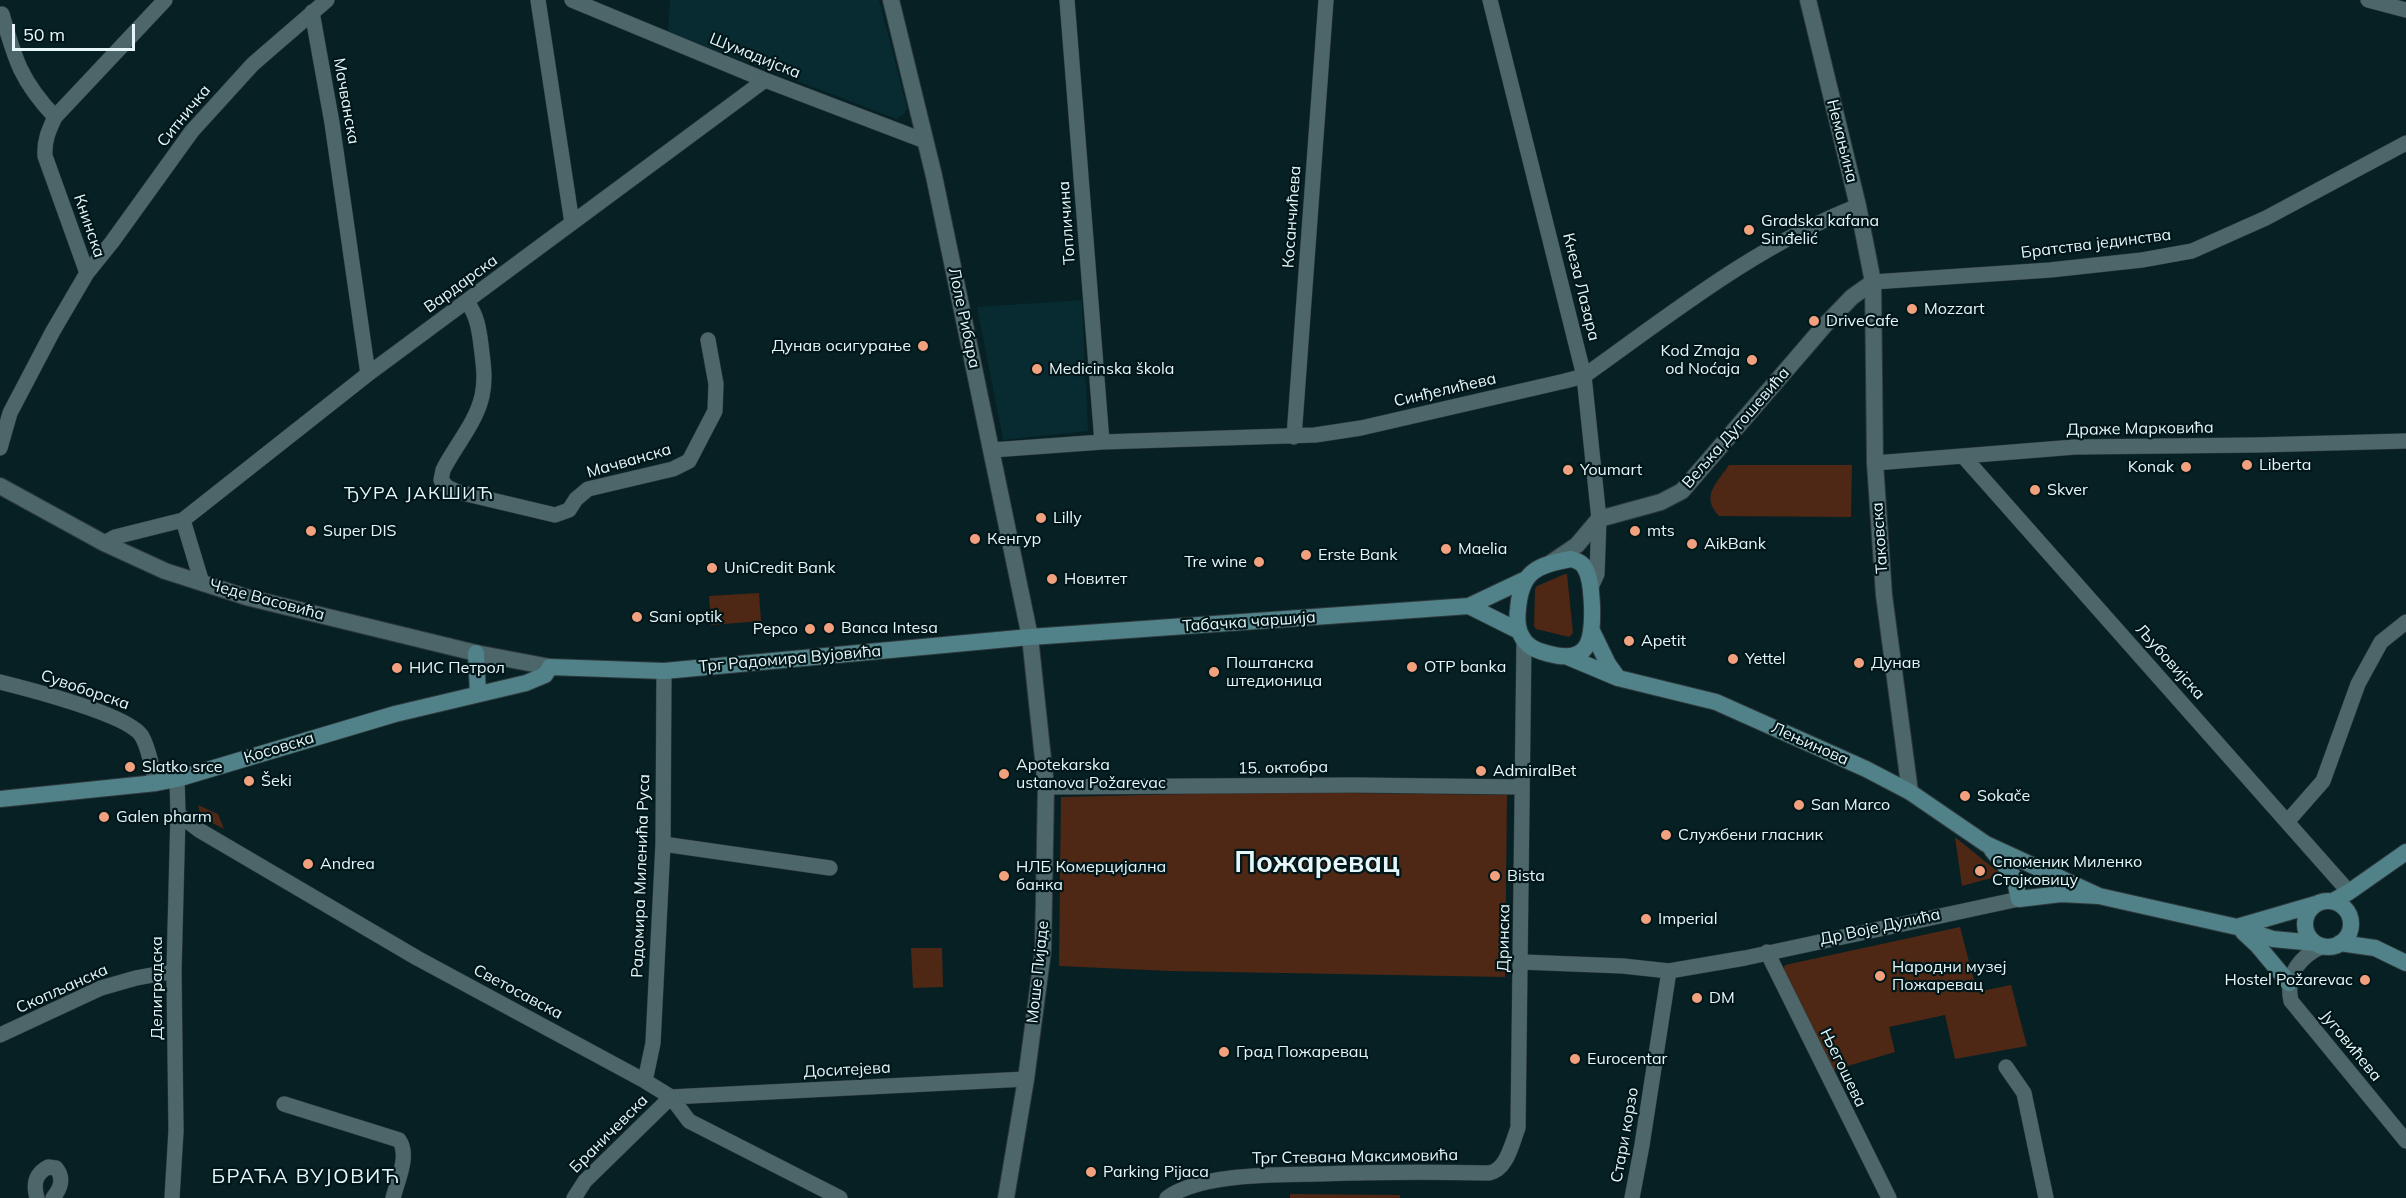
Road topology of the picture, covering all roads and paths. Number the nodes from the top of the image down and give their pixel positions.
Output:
1 (165, 0) edge
2 (327, 0) edge
3 (538, 0) edge
4 (572, 0) edge
5 (891, 0) edge
6 (1067, 0) edge
7 (1326, 0) edge
8 (1490, 0) edge
9 (1808, 0) edge
10 (2368, 0) edge
11 (2406, 10) edge
12 (312, 12) junction
13 (2, 14) dead end
14 (765, 80) junction
15 (56, 117) junction
16 (926, 141) junction
17 (2406, 143) edge
18 (1858, 206) junction
19 (572, 223) junction
20 (87, 273) junction
21 (1873, 282) junction
22 (467, 302) junction
23 (708, 340) dead end
24 (368, 374) junction
25 (1584, 376) junction
26 (1294, 437) junction
27 (2406, 441) edge
28 (1102, 442) junction
29 (0, 448) edge
30 (992, 450) junction
31 (1963, 456) junction
32 (1875, 463) junction
33 (0, 486) edge
34 (1599, 519) junction
35 (183, 520) junction
36 (104, 543) junction
37 (1552, 562) junction
38 (1524, 580) junction
39 (202, 583) junction
40 (1591, 587) junction
41 (1469, 606) junction
42 (2406, 622) edge
43 (1592, 631) junction
44 (1522, 636) junction
45 (1030, 637) junction
46 (476, 653) junction
47 (1568, 657) junction
48 (550, 667) junction
49 (664, 671) junction
50 (1618, 678) junction
51 (0, 682) edge
52 (478, 694) junction
53 (177, 779) junction
54 (156, 783) junction
55 (1046, 787) junction
56 (1522, 787) junction
57 (1910, 792) junction
58 (0, 799) edge
59 (178, 814) junction
60 (2287, 822) junction
61 (663, 844) junction
62 (1986, 844) junction
63 (2406, 852) edge
64 (830, 868) dead end
65 (2349, 892) junction
66 (2099, 896) junction
67 (2019, 898) junction
68 (2324, 902) junction
69 (2349, 916) junction
70 (2238, 927) junction
71 (2340, 943) junction
72 (2319, 945) junction
73 (2375, 948) junction
74 (1767, 952) junction
75 (1522, 962) junction
76 (2406, 963) edge
77 (174, 971) junction
78 (1669, 971) junction
79 (2289, 984) junction
80 (0, 1035) edge
81 (2006, 1067) dead end
82 (1026, 1079) junction
83 (645, 1081) junction
84 (671, 1097) junction
85 (284, 1104) dead end
86 (1518, 1128) joint
87 (2406, 1141) edge
88 (1168, 1197) edge
89 (37, 1198) edge
90 (53, 1198) edge
91 (172, 1198) edge
92 (393, 1198) edge
93 (574, 1198) edge
94 (840, 1198) edge
95 (1006, 1198) edge
96 (1632, 1198) edge
97 (1889, 1198) edge
98 (2046, 1198) edge

1 - 15 street
2 - 12 street, Ситничка
3 - 19 street
4 - 14 street, Шумадијска
5 - 16 street, Лоле Рибара
6 - 28 street, Топличина
7 - 26 street, Косанчићева
8 - 25 street, Кнеза Лазара
9 - 18 street, Немањина
10 - 11 street
12 - 20 street, Ситничка
12 - 24 street, Мачванска
13 - 15 street
14 - 16 street, Шумадијска
14 - 19 street, Вардарска
15 - 20 street, Книнска
16 - 30 street, Лоле Рибара
17 - 21 street, Братства јединства
18 - 21 street, Немањина
18 - 25 street, Синђелићева
19 - 22 street, Вардарска
20 - 29 street, Книнска
21 - 32 street, Таковска
21 - 34 street, Вељка Дугошевића
22 - 23 street, Мачванска
22 - 24 street, Вардарска
24 - 35 street, Вардарска
25 - 26 street, Синђелићева
25 - 34 street, Кнеза Лазара
26 - 28 street, Синђелићева
27 - 31 street, Драже Марковића
28 - 30 street, Синђелићева
30 - 45 street, Лоле Рибара
31 - 32 street, Драже Марковића
31 - 60 street, Љубовијска
32 - 57 street, Таковска
33 - 36 street, Чеде Васовића
34 - 37 street
34 - 40 street, Кнеза Лазара
35 - 36 street, Вардарска
35 - 39 street
36 - 39 street, Чеде Васовића
37 - 38 main road
37 - 40 main road
38 - 41 main road, Табачка чаршија
38 - 44 main road
39 - 46 street, Чеде Васовића
40 - 43 main road
41 - 44 main road
41 - 45 main road, Табачка чаршија
42 - 60 street
43 - 47 main road
43 - 50 main road
44 - 47 main road
44 - 56 street, Дринска
45 - 49 main road, Трг Радомира Вујовића
45 - 55 street, Моше Пијаде
46 - 48 street, Чеде Васовића
46 - 52 main road
47 - 50 main road, Лењинова
48 - 49 main road, Трг Радомира Вујовића
48 - 52 main road, Косовска
49 - 61 street, Радомира Миленића Руса
50 - 57 main road, Лењинова
51 - 54 street, Сувоборска
52 - 53 main road, Косовска
53 - 54 main road, Косовска
53 - 59 street, Делиградска
54 - 58 main road, Косовска
55 - 56 street, 15. октобра
55 - 82 street, Моше Пијаде
56 - 75 street, Дринска
57 - 62 main road, Лењинова
59 - 77 street, Делиградска
59 - 83 street, Светосавска
60 - 65 street, Љубовијска
61 - 64 street
61 - 83 street, Радомира Миленића Руса
62 - 66 main road, Лењинова
62 - 67 main road, Лењинова
63 - 65 main road, Др Воје Дулића
65 - 68 main road, Др Воје Дулића
65 - 69 main road
66 - 67 main road, Др Воје Дулића
66 - 70 main road, Др Воје Дулића
67 - 74 street, Др Воје Дулића
68 - 69 main road
68 - 70 main road, Др Воје Дулића
68 - 72 main road
69 - 71 main road
69 - 73 main road
70 - 72 main road, Др Воје Дулића
70 - 79 main road
71 - 72 main road
71 - 73 main road
72 - 79 street
73 - 76 main road
74 - 78 street, Др Воје Дулића
74 - 97 street, Његошева
75 - 78 street, Др Воје Дулића
75 - 86 street, Дринска
77 - 80 street, Скопљанска
77 - 91 street, Делиградска
78 - 96 street, Стари корзо
79 - 87 street, Југовићева
81 - 98 street
82 - 84 street, Доситејева
82 - 95 street, Моше Пијаде
83 - 84 street, Светосавска
84 - 93 street, Браничевска
84 - 94 street, Светосавска
85 - 92 street
86 - 88 street, Трг Стевана Максимовића
89 - 90 street

